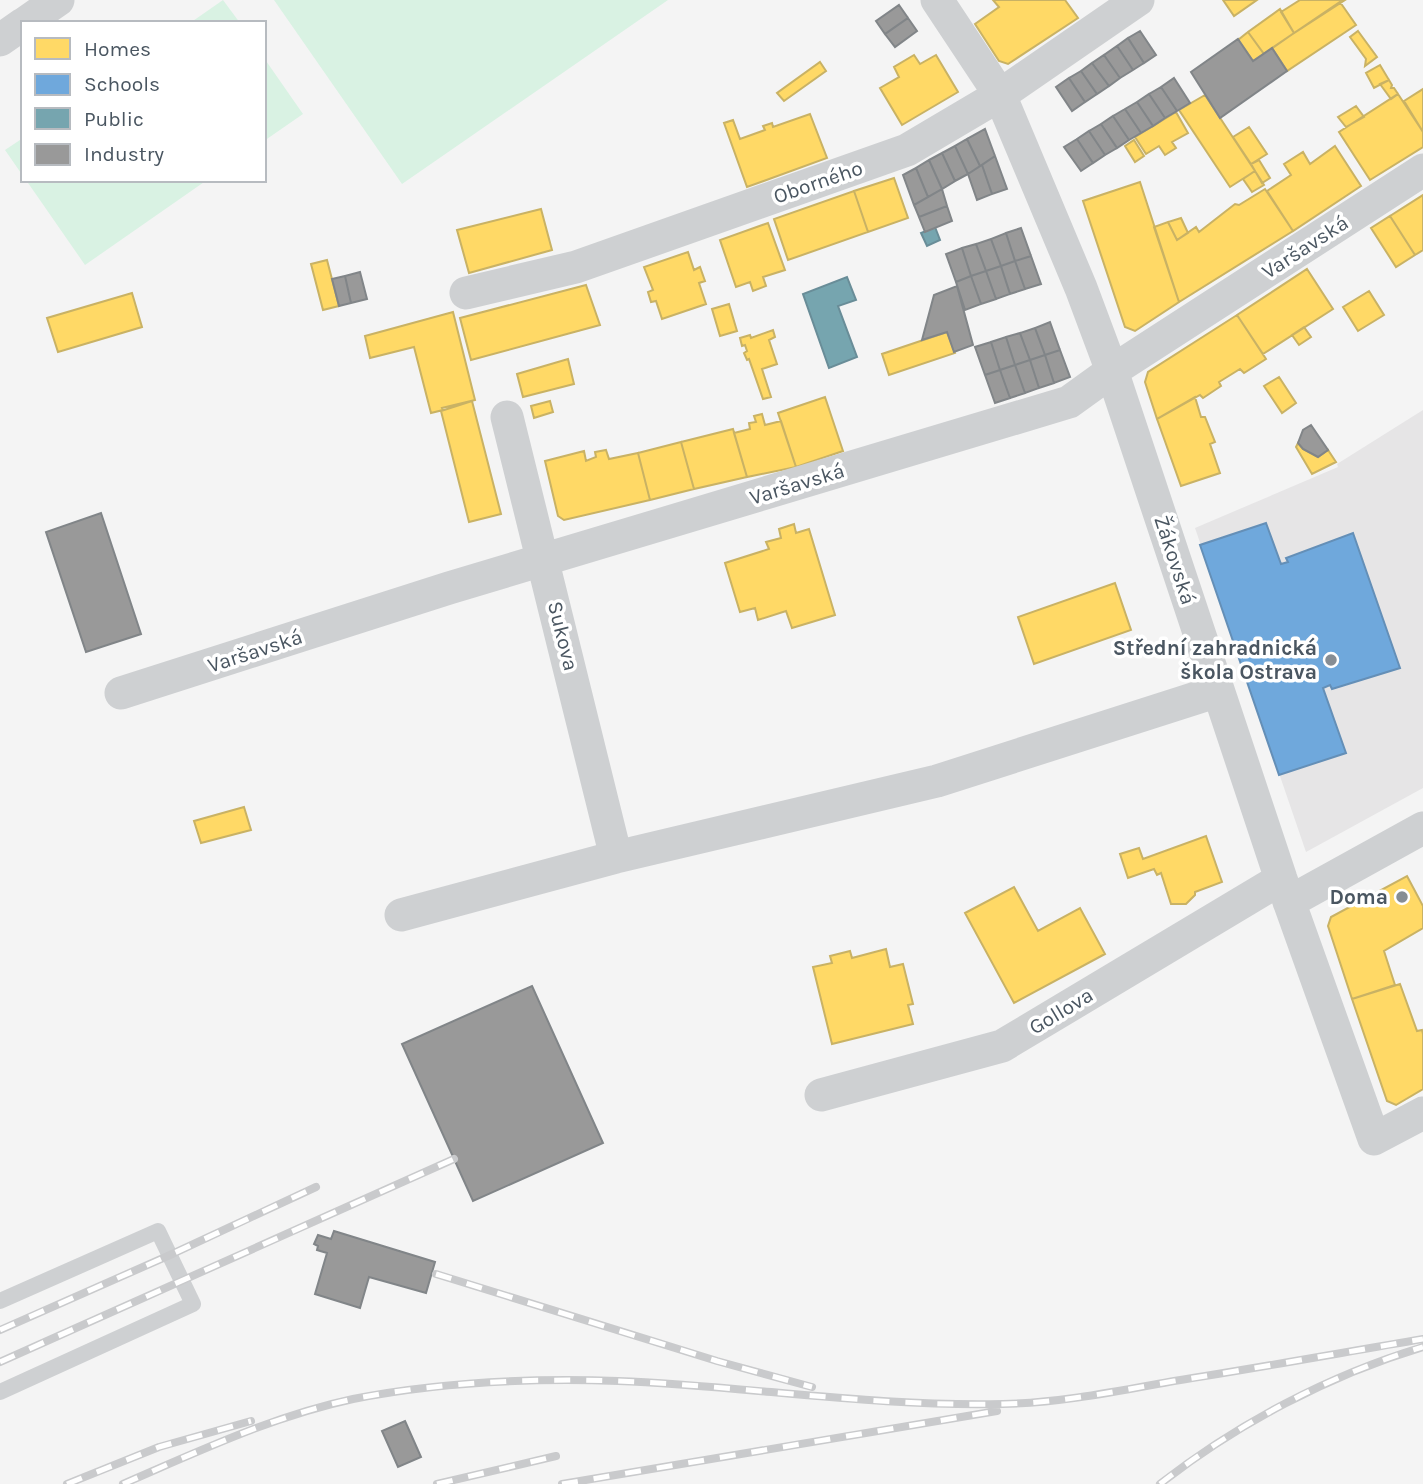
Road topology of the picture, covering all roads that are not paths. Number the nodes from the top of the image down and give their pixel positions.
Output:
1 (58, 0) edge
2 (937, 0) edge
3 (1138, 0) edge
4 (28, 21) edge
5 (21, 26) edge
6 (0, 40) edge
7 (1000, 94) junction
8 (1423, 170) edge
9 (466, 293) dead end
10 (1112, 371) junction
11 (507, 417) dead end
12 (544, 560) junction
13 (1218, 691) junction
14 (121, 694) dead end
15 (1423, 828) edge
16 (616, 856) junction
17 (1285, 891) junction
18 (401, 915) dead end
19 (821, 1095) dead end
20 (1423, 1112) edge
21 (0, 1301) edge
22 (0, 1392) edge

1 - 4 street
2 - 7 street, Žákovská
3 - 7 street, Oborného
5 - 6 street
7 - 9 street, Oborného
7 - 10 street, Žákovská
8 - 10 street, Varšavská
10 - 12 street, Varšavská
10 - 13 street, Žákovská
11 - 12 street, Sukova
12 - 14 street, Varšavská
12 - 16 street, Sukova
13 - 16 street
13 - 17 street, Žákovská
15 - 17 street, Gollova
16 - 18 street
17 - 19 street, Gollova
17 - 20 street, Žákovská
21 - 22 lane

